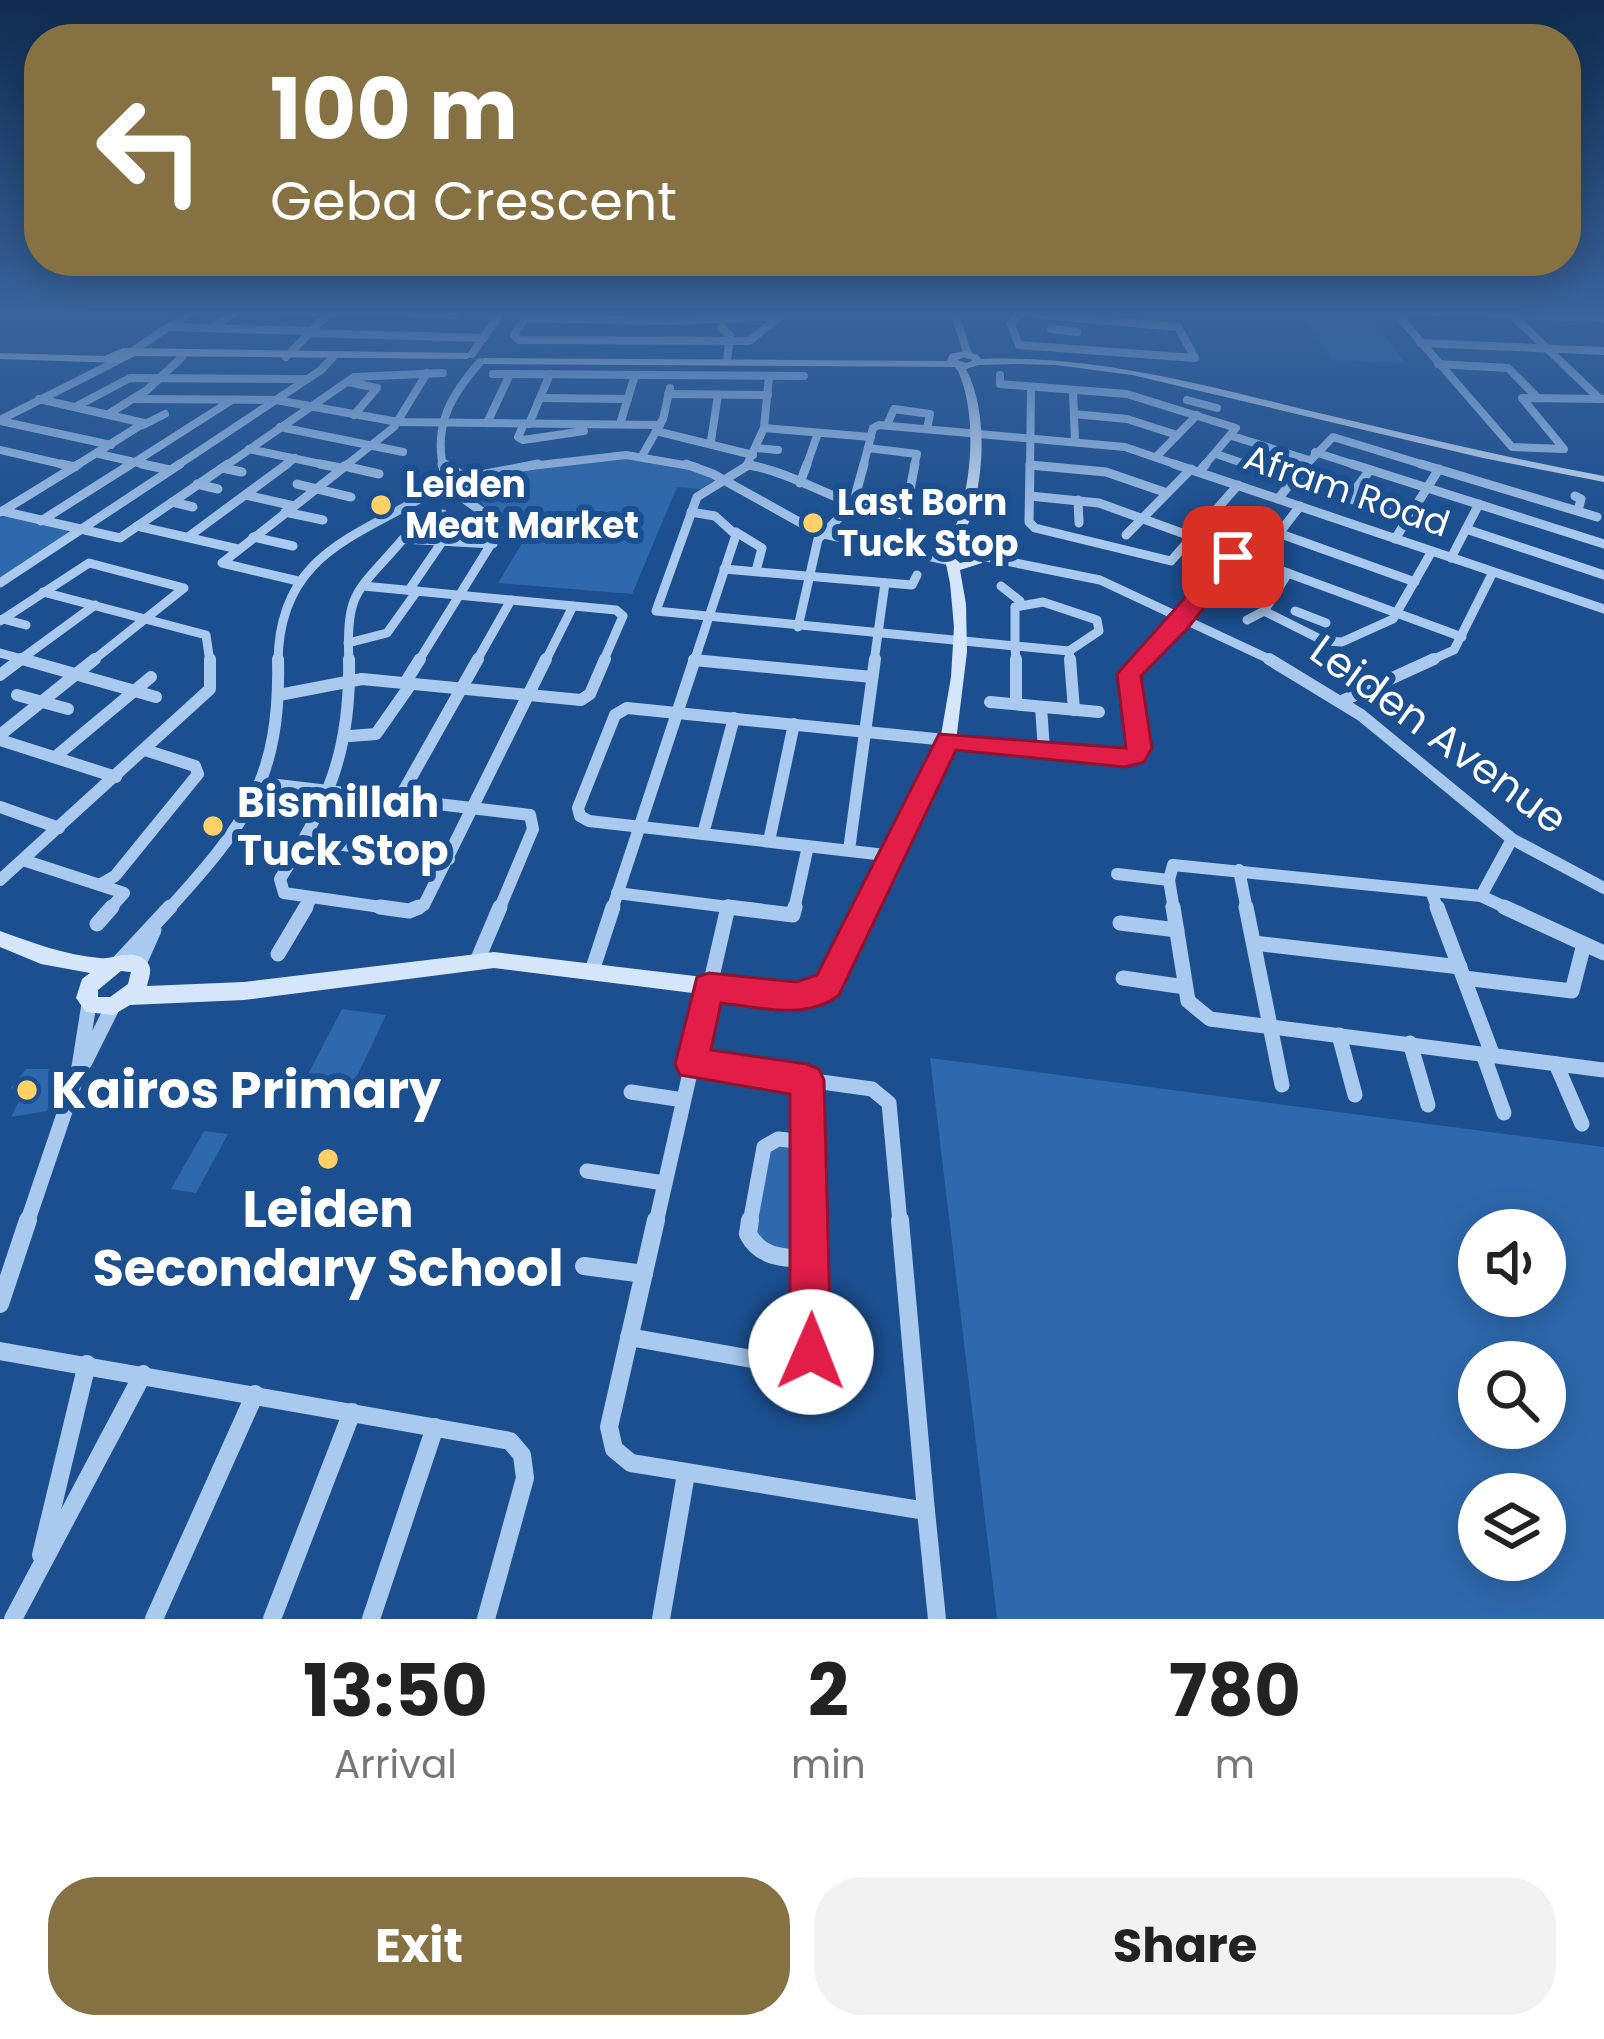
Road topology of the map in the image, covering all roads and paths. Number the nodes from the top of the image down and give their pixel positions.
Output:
1 (62, 387) edge
2 (112, 387) edge
3 (149, 387) edge
4 (297, 387) edge
5 (339, 387) edge
6 (366, 387) edge
7 (419, 387) edge
8 (461, 387) edge
9 (504, 387) edge
10 (545, 387) edge
11 (631, 387) edge
12 (670, 387) edge
13 (768, 387) edge
14 (969, 387) edge
15 (1026, 387) edge
16 (1031, 387) junction
17 (1078, 387) edge
18 (1115, 387) edge
19 (1198, 387) edge
20 (1457, 387) edge
21 (1527, 387) edge
22 (1045, 388) joint
23 (1077, 390) junction
24 (1155, 390) dead end
25 (668, 394) junction
26 (1117, 394) junction
27 (718, 395) junction
28 (768, 395) junction
29 (1537, 397) junction
30 (540, 398) junction
31 (39, 399) junction
32 (134, 399) junction
33 (628, 399) junction
34 (1146, 399) junction
35 (1602, 399) edge
36 (232, 400) junction
37 (276, 400) junction
38 (1186, 400) dead end
39 (1203, 404) junction
40 (76, 406) junction
41 (310, 407) junction
42 (1216, 409) dead end
43 (109, 413) junction
44 (165, 414) dead end
45 (1074, 414) junction
46 (354, 415) junction
47 (1195, 415) junction
48 (0, 420) edge
49 (398, 422) junction
50 (440, 423) junction
51 (487, 423) junction
52 (527, 424) junction
53 (143, 425) junction
54 (887, 425) junction
55 (613, 427) junction
56 (280, 428) junction
57 (658, 428) junction
58 (764, 428) junction
59 (927, 429) junction
60 (818, 433) junction
61 (974, 433) junction
62 (1177, 435) junction
63 (1232, 436) junction
64 (1031, 437) junction
65 (711, 441) junction
66 (1075, 441) junction
67 (869, 443) junction
68 (112, 445) junction
69 (370, 446) junction
70 (249, 448) junction
71 (0, 450) edge
72 (778, 450) dead end
73 (403, 452) dead end
74 (98, 454) junction
75 (1216, 454) junction
76 (642, 455) junction
77 (752, 456) junction
78 (1312, 456) junction
79 (1156, 457) junction
80 (295, 458) junction
81 (134, 461) junction
82 (441, 461) junction
83 (1030, 465) junction
84 (75, 467) junction
85 (342, 467) junction
86 (221, 468) junction
87 (1439, 469) junction
88 (170, 470) junction
89 (1195, 470) junction
90 (1370, 470) junction
91 (242, 472) dead end
92 (379, 473) dead end
93 (725, 478) junction
94 (1604, 479) edge
95 (1294, 480) junction
96 (469, 481) junction
97 (800, 483) junction
98 (197, 484) junction
99 (297, 484) dead end
100 (1238, 485) junction
101 (316, 488) junction
102 (449, 488) junction
103 (1427, 488) junction
104 (218, 489) dead end
105 (1167, 493) junction
106 (246, 495) junction
107 (1030, 496) junction
108 (1575, 496) dead end
109 (352, 497) dead end
110 (1349, 498) junction
111 (1279, 499) junction
112 (1078, 500) junction
113 (172, 502) junction
114 (1550, 502) junction
115 (1479, 504) junction
116 (1300, 506) junction
117 (193, 507) dead end
118 (480, 508) junction
119 (850, 508) junction
120 (289, 509) junction
121 (1578, 511) junction
122 (1, 512) edge
123 (691, 512) junction
124 (443, 514) dead end
125 (1597, 517) dead end
126 (1142, 518) junction
127 (1408, 518) junction
128 (248, 520) dead end
129 (322, 520) dead end
130 (41, 521) junction
131 (966, 521) junction
132 (1079, 523) dead end
133 (1540, 523) junction
134 (270, 524) junction
135 (137, 526) junction
136 (1466, 529) junction
137 (80, 530) junction
138 (736, 532) junction
139 (1279, 533) junction
140 (821, 535) junction
141 (1126, 535) dead end
142 (253, 537) junction
143 (427, 537) junction
144 (1193, 537) junction
145 (188, 538) junction
146 (444, 539) junction
147 (1395, 539) junction
148 (493, 544) junction
149 (1604, 544) edge
150 (292, 546) dead end
151 (238, 549) junction
152 (1432, 551) junction
153 (950, 556) junction
154 (1451, 558) junction
155 (973, 559) junction
156 (1257, 562) junction
157 (724, 568) junction
158 (756, 571) junction
159 (1493, 572) junction
160 (1288, 573) junction
161 (916, 575) dead end
162 (1604, 575) edge
163 (810, 576) junction
164 (298, 581) junction
165 (1415, 582) junction
166 (0, 583) edge
167 (885, 583) junction
168 (363, 586) junction
169 (1001, 586) dead end
170 (413, 590) junction
171 (43, 592) junction
172 (958, 592) junction
173 (461, 595) junction
174 (511, 600) junction
175 (1020, 601) junction
176 (95, 605) junction
177 (573, 606) junction
178 (1603, 606) edge
179 (1295, 610) dead end
180 (1264, 611) junction
181 (1397, 613) junction
182 (1185, 617) junction
183 (708, 618) junction
184 (147, 620) junction
185 (1247, 620) dead end
186 (2, 621) edge
187 (26, 626) dead end
188 (798, 627) junction
189 (1304, 632) junction
190 (878, 634) junction
191 (1462, 638) junction
192 (957, 641) junction
193 (348, 643) junction
194 (1016, 646) junction
195 (1069, 651) junction
196 (0, 652) edge
197 (22, 659) junction
198 (694, 660) junction
199 (77, 674) junction
200 (0, 675) edge
201 (151, 677) dead end
202 (872, 677) junction
203 (351, 680) junction
204 (408, 684) junction
205 (461, 689) junction
206 (134, 691) junction
207 (17, 695) dead end
208 (279, 695) junction
209 (529, 696) junction
210 (156, 697) dead end
211 (1342, 701) junction
212 (42, 702) junction
213 (990, 702) dead end
214 (1016, 704) junction
215 (1041, 707) junction
216 (68, 709) dead end
217 (1074, 710) junction
218 (677, 712) junction
219 (1099, 712) dead end
220 (734, 718) junction
221 (794, 724) junction
222 (865, 732) junction
223 (350, 736) junction
224 (0, 737) edge
225 (948, 740) junction
226 (1044, 750) junction
227 (146, 751) junction
228 (55, 757) junction
229 (116, 777) junction
230 (260, 783) junction
231 (333, 791) junction
232 (400, 799) junction
233 (474, 808) junction
234 (2, 810) edge
235 (639, 826) junction
236 (59, 827) junction
237 (703, 834) junction
238 (1512, 839) junction
239 (305, 840) junction
240 (769, 841) junction
241 (808, 846) junction
242 (849, 850) junction
243 (894, 856) junction
244 (448, 859) junction
245 (22, 860) junction
246 (1239, 870) junction
247 (1117, 874) dead end
248 (0, 880) edge
249 (1169, 880) junction
250 (101, 884) junction
251 (1604, 888) edge
252 (1431, 891) junction
253 (617, 893) junction
254 (1481, 896) junction
255 (311, 898) junction
256 (728, 907) junction
257 (1120, 922) dead end
258 (98, 924) dead end
259 (1177, 930) junction
260 (0, 939) edge
261 (1254, 943) junction
262 (1584, 944) junction
263 (278, 953) dead end
264 (1604, 953) edge
265 (40, 956) junction
266 (476, 962) junction
267 (126, 968) junction
268 (592, 971) junction
269 (1462, 973) junction
270 (1124, 978) dead end
271 (709, 987) junction
272 (1185, 987) junction
273 (202, 992) junction
274 (88, 998) junction
275 (121, 1001) junction
276 (1272, 1026) junction
277 (1339, 1035) junction
278 (1410, 1043) junction
279 (1488, 1055) junction
280 (692, 1064) junction
281 (1556, 1064) junction
282 (1604, 1070) edge
283 (78, 1073) junction
284 (807, 1080) junction
285 (1282, 1085) dead end
286 (631, 1092) dead end
287 (1355, 1095) dead end
288 (683, 1100) junction
289 (1427, 1105) dead end
290 (1504, 1113) dead end
291 (1582, 1124) dead end
292 (808, 1142) junction
293 (587, 1171) dead end
294 (664, 1183) junction
295 (811, 1259) junction
296 (584, 1266) dead end
297 (644, 1274) junction
298 (0, 1304) edge
299 (629, 1336) junction
300 (0, 1351) edge
301 (87, 1364) junction
302 (143, 1374) junction
303 (255, 1394) junction
304 (352, 1412) junction
305 (435, 1427) junction
306 (686, 1474) junction
307 (926, 1511) junction
308 (36, 1575) junction
309 (14, 1619) edge
310 (154, 1619) edge
311 (272, 1619) edge
312 (371, 1619) edge
313 (486, 1619) edge
314 (661, 1619) edge
315 (937, 1619) edge

1 - 31 street
2 - 40 street
3 - 32 street
4 - 37 street
5 - 41 street
6 - 46 street
7 - 49 street
8 - 50 street
9 - 51 street
10 - 30 street
11 - 33 street
12 - 25 street
13 - 28 street
14 - 61 street
15 - 16 street
16 - 22 street
16 - 64 street
17 - 23 street
18 - 26 street
19 - 94 street
20 - 29 street
21 - 29 street
22 - 23 street
23 - 26 street
23 - 45 street
24 - 34 street
25 - 27 street
25 - 57 street
26 - 34 street
27 - 28 street
27 - 65 street
28 - 58 street
29 - 35 street
30 - 33 street
30 - 52 street
31 - 40 street
31 - 48 street
32 - 36 street
32 - 43 street
33 - 55 street
34 - 47 street
36 - 37 street
36 - 81 street
37 - 41 street
37 - 88 street
38 - 39 street
39 - 42 street
39 - 47 street
40 - 43 street
41 - 46 street
41 - 56 street
43 - 53 street
44 - 53 street
45 - 62 street
45 - 66 street
46 - 49 street
47 - 62 street
47 - 63 street
48 - 68 street
49 - 50 street
49 - 69 street
50 - 51 street
50 - 82 street
51 - 52 street
52 - 55 street
52 - 55 street
53 - 68 street
54 - 59 street
54 - 59 street
54 - 67 street
55 - 57 street
56 - 69 street
56 - 70 street
57 - 65 street
57 - 76 street
58 - 60 street
58 - 77 street
59 - 61 street, Afram Road
60 - 67 street
60 - 97 street
61 - 64 street, Afram Road
61 - 131 street
62 - 79 street
63 - 75 street
63 - 78 street
64 - 66 street, Afram Road
64 - 83 street
65 - 77 street
66 - 79 street, Afram Road
67 - 119 street
67 - 119 street
68 - 74 street
69 - 73 street
69 - 85 street
70 - 80 street
70 - 86 street
71 - 84 street
72 - 77 street
74 - 81 street
74 - 84 street
75 - 89 street
75 - 95 street
76 - 93 street
76 - 96 street
77 - 93 street
77 - 97 street
78 - 87 street
78 - 90 street
78 - 95 street
79 - 89 street, Afram Road
80 - 85 street
80 - 106 street
81 - 88 street
81 - 130 street
82 - 96 street
82 - 102 street
83 - 105 street
83 - 107 street
84 - 122 street
85 - 92 street
85 - 101 street
86 - 91 street
86 - 98 street
87 - 103 street
87 - 114 street
88 - 137 street
89 - 100 street, Afram Road
89 - 105 street
90 - 103 street
90 - 110 street
93 - 123 street
93 - 140 street
95 - 110 street
95 - 111 street
96 - 102 street
96 - 102 street
96 - 118 street
97 - 119 street
98 - 104 street
98 - 113 street
99 - 101 street
100 - 111 street, Afram Road
100 - 144 street
101 - 109 street
101 - 120 street
102 - 118 street
102 - 164 street
103 - 115 street
103 - 127 street
105 - 126 street
106 - 120 street
106 - 145 street
107 - 112 street
107 - 144 street
108 - 121 street
110 - 127 street
111 - 116 street, Afram Road
112 - 126 street
112 - 132 street
113 - 117 street
113 - 135 street
114 - 121 street
114 - 133 street
115 - 133 street
115 - 136 street
116 - 139 street
116 - 147 street, Afram Road
118 - 148 street
119 - 140 street
120 - 129 street
120 - 134 street
121 - 125 street
122 - 130 street
123 - 138 street
123 - 183 street
124 - 143 street
126 - 141 street
126 - 144 street
127 - 147 street
128 - 134 street
130 - 137 street
131 - 153 street
131 - 155 street
133 - 149 street
134 - 142 street
135 - 137 street
135 - 145 street
136 - 154 street
136 - 162 street
137 - 166 street
138 - 157 street
138 - 158 street
139 - 156 street
139 - 165 street
140 - 153 street
140 - 163 street
142 - 150 street
142 - 151 street
143 - 146 street
143 - 168 street
145 - 151 street
146 - 148 street
146 - 170 street
147 - 152 street, Afram Road
148 - 173 street
151 - 164 street
152 - 154 street, Afram Road
152 - 165 street
153 - 155 street
153 - 172 street
154 - 159 street, Afram Road
155 - 172 street
155 - 182 street, Leiden Avenue
156 - 160 street
156 - 182 street
157 - 158 street
157 - 183 street
158 - 163 street
159 - 178 street
159 - 191 street, Afram Road
160 - 180 street
160 - 181 street
161 - 167 street
163 - 167 street
163 - 188 street
164 - 208 street
165 - 181 street
167 - 190 street
168 - 170 street
168 - 193 street
169 - 175 street
170 - 173 street
170 - 193 street
171 - 176 street
171 - 184 street
171 - 186 street
172 - 192 street
173 - 174 street
173 - 204 street
174 - 177 street
174 - 205 street
175 - 194 street
175 - 195 street
176 - 184 street
176 - 197 street
177 - 209 street
177 - 209 street
179 - 189 street
180 - 185 street
180 - 189 street
181 - 189 street
181 - 191 street
182 - 211 street, Leiden Avenue
182 - 226 street
183 - 188 street
183 - 198 street
184 - 199 street
184 - 227 street
186 - 187 street
188 - 190 street
190 - 192 street
190 - 202 street
191 - 211 street
192 - 194 street
192 - 225 street
193 - 203 street
194 - 195 street
194 - 214 street
195 - 217 street
196 - 197 street
197 - 199 street
197 - 200 street
198 - 202 street
198 - 218 street
199 - 206 street
199 - 212 street
201 - 206 street
202 - 222 street
203 - 204 street
203 - 208 street
203 - 223 street
204 - 205 street
204 - 223 street
205 - 209 street
205 - 232 street
206 - 210 street
206 - 228 street
207 - 212 street
208 - 230 street
209 - 233 street
211 - 238 street, Leiden Avenue
212 - 216 street
212 - 224 street
213 - 214 street
214 - 215 street
215 - 217 street
215 - 226 street
217 - 219 street
218 - 220 street
218 - 235 street
218 - 235 street
220 - 221 street
220 - 237 street
221 - 222 street
221 - 240 street
222 - 225 street
222 - 242 street
223 - 231 street
224 - 228 street
225 - 226 street
225 - 243 street
227 - 229 street
227 - 250 street
228 - 229 street
229 - 236 street
230 - 231 street
230 - 267 street
231 - 232 street
231 - 239 street
232 - 233 street
233 - 244 street
233 - 266 street
234 - 236 street
235 - 237 street
235 - 253 street
236 - 245 street
237 - 240 street
238 - 251 street, Leiden Avenue
238 - 254 street
239 - 244 street
239 - 255 street
240 - 241 street
241 - 242 street
241 - 256 street
242 - 243 street
243 - 271 street
244 - 255 street
245 - 248 street
245 - 250 street
246 - 249 street
246 - 252 street
246 - 261 street
247 - 249 street
249 - 259 street
250 - 258 street
252 - 254 street
252 - 269 street
253 - 256 street
253 - 268 street
254 - 262 street
255 - 263 street
256 - 271 street
257 - 259 street
259 - 272 street
260 - 265 street
261 - 269 street
261 - 276 street
262 - 264 street
262 - 269 street
265 - 267 street
265 - 274 street
266 - 268 street
266 - 273 street
267 - 273 street
267 - 274 street
267 - 275 street
268 - 271 street
269 - 279 street
270 - 272 street
271 - 280 street
272 - 276 street
273 - 275 street
274 - 275 street
274 - 283 street
275 - 283 street
276 - 277 street
276 - 285 street
277 - 278 street
277 - 287 street
278 - 279 street
278 - 289 street
279 - 281 street
279 - 290 street
280 - 284 street
280 - 288 street
281 - 282 street
281 - 291 street
283 - 298 street
284 - 292 street
284 - 307 street
286 - 288 street
288 - 294 street
292 - 295 street
292 - 295 street
293 - 294 street
294 - 297 street
295 - 299 street
296 - 297 street
297 - 299 street
299 - 306 street
300 - 301 street
301 - 302 street
301 - 308 street
302 - 303 street
302 - 308 street
303 - 304 street
303 - 310 street
304 - 305 street
304 - 311 street
305 - 312 street
305 - 313 street
306 - 307 street
306 - 314 street
307 - 315 street
308 - 309 street

